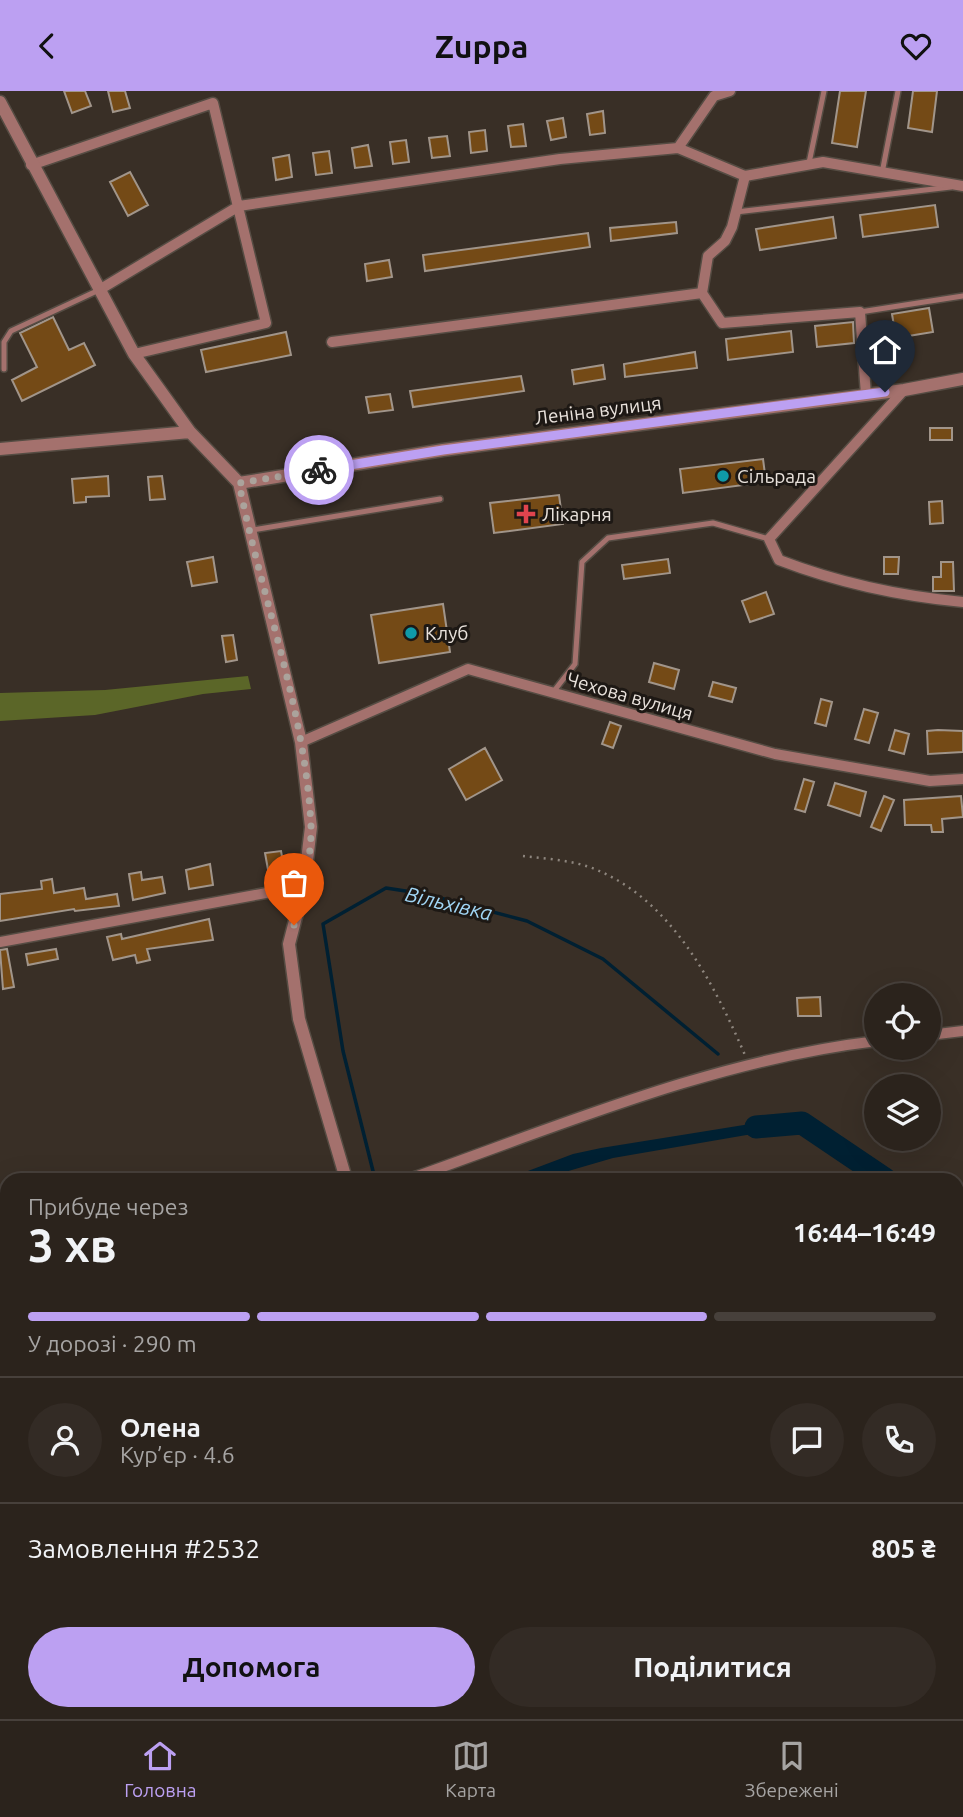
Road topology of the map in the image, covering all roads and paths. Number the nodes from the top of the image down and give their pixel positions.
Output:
1 (730, 91) edge
2 (824, 91) edge
3 (898, 91) edge
4 (0, 102) edge
5 (678, 148) junction
6 (31, 165) junction
7 (808, 165) junction
8 (881, 173) junction
9 (745, 176) junction
10 (962, 186) edge
11 (239, 206) junction
12 (736, 212) junction
13 (99, 290) junction
14 (702, 293) junction
15 (963, 296) edge
16 (860, 312) junction
17 (332, 342) dead end
18 (134, 354) junction
19 (4, 369) dead end
20 (963, 379) edge
21 (904, 390) junction
22 (866, 395) junction
23 (190, 432) junction
24 (0, 449) edge
25 (239, 483) junction
26 (440, 499) dead end
27 (248, 530) junction
28 (769, 539) junction
29 (963, 602) edge
30 (553, 692) junction
31 (301, 742) junction
32 (963, 779) edge
33 (523, 856) dead end
34 (304, 886) junction
35 (0, 942) edge
36 (963, 1031) edge
37 (941, 1034) edge
38 (864, 1042) edge
39 (749, 1065) junction
40 (344, 1173) edge
41 (426, 1173) edge

1 - 5 street
2 - 7 lane
3 - 8 lane
4 - 6 street
5 - 9 street
5 - 11 street
6 - 11 street
6 - 13 street
7 - 8 street
7 - 9 street
8 - 10 street
9 - 12 street
10 - 12 lane
11 - 13 street
11 - 18 street
12 - 14 street
13 - 18 street
13 - 19 lane
14 - 16 street
14 - 17 street
15 - 16 lane
16 - 22 street
18 - 23 street
20 - 21 street, Леніна вулиця
21 - 22 street, Леніна вулиця
21 - 28 street
22 - 25 street, Леніна вулиця
23 - 24 street
23 - 25 street
25 - 27 street
26 - 27 lane
27 - 31 street
28 - 29 street
28 - 30 lane
30 - 31 street, Чехова вулиця
30 - 32 street, Чехова вулиця
31 - 34 street
33 - 39 path
34 - 35 street
34 - 40 street
36 - 37 street
38 - 39 street
39 - 41 street

